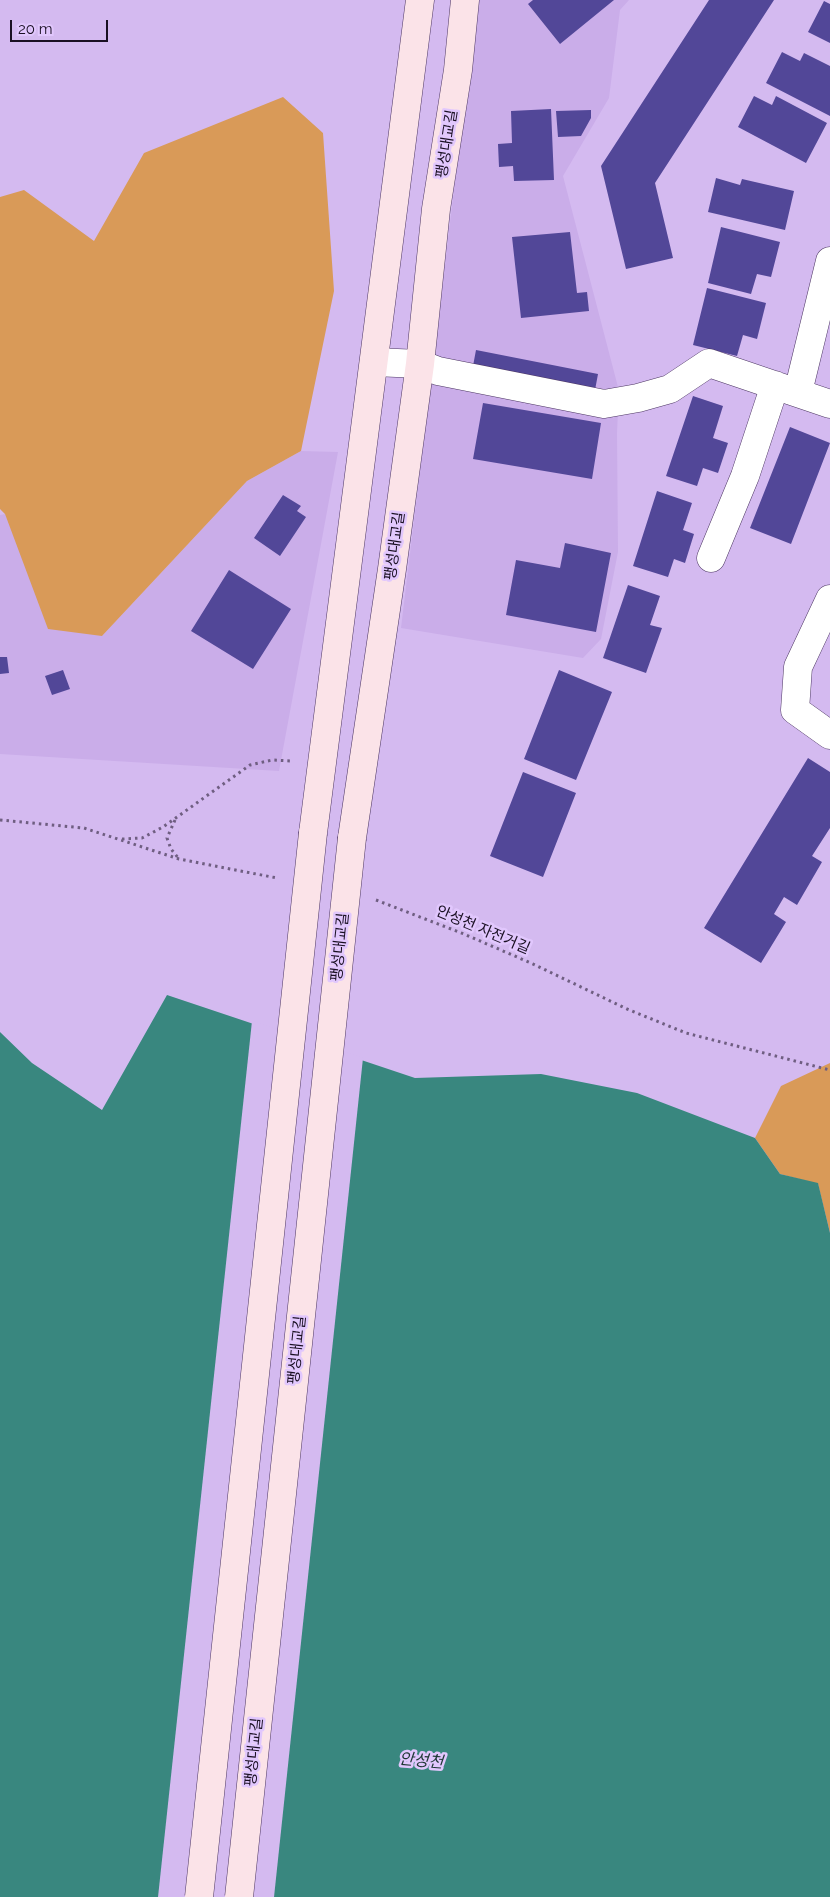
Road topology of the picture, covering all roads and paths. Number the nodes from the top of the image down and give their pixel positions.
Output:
1 (420, 0) edge
2 (465, 0) edge
3 (830, 261) edge
4 (374, 362) junction
5 (420, 364) junction
6 (787, 389) junction
7 (830, 404) edge
8 (712, 558) dead end
9 (830, 599) edge
10 (830, 735) edge
11 (294, 770) dead end
12 (176, 819) junction
13 (0, 820) edge
14 (118, 840) junction
15 (179, 859) junction
16 (282, 879) dead end
17 (373, 899) dead end
18 (830, 1070) edge
19 (200, 1897) edge
20 (239, 1897) edge

1 - 4 main road
2 - 5 main road, 팽성대교길
3 - 6 street
4 - 5 street
4 - 19 main road, bridge
5 - 6 street
5 - 20 main road, 팽성대교길, bridge
6 - 7 street
6 - 8 street
9 - 10 street
11 - 12 path
12 - 14 path
12 - 15 path
13 - 14 path
14 - 15 path
15 - 16 path
17 - 18 path, 안성천 자전거길

